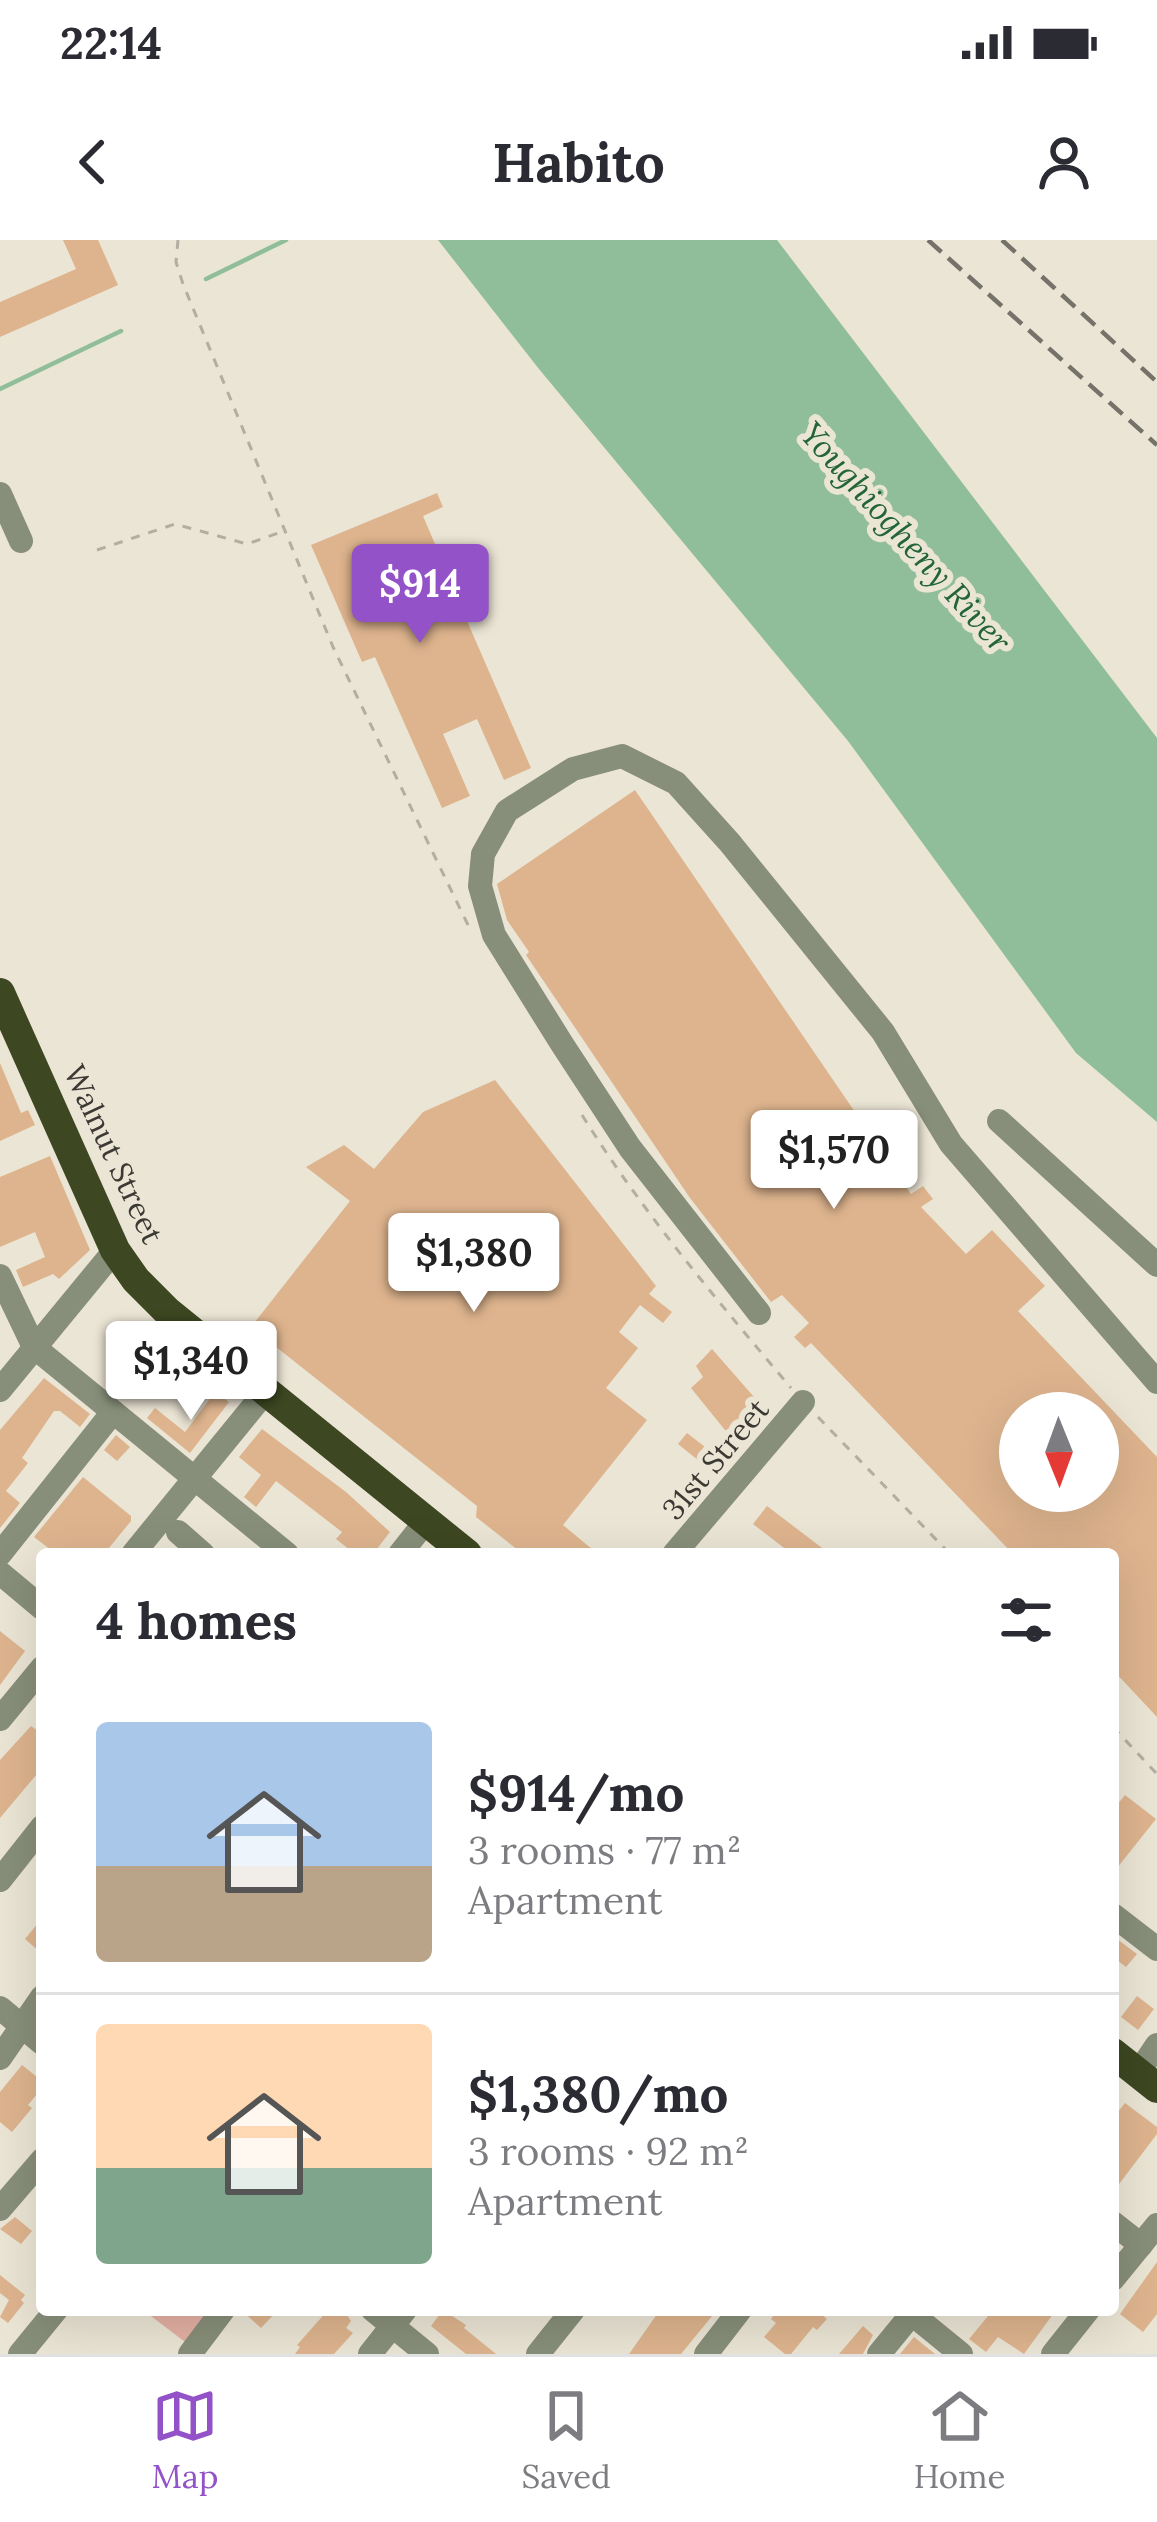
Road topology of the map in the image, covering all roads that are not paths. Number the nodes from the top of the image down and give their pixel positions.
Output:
1 (0, 494) edge
2 (21, 541) dead end
3 (3, 1006) edge
4 (999, 1121) dead end
5 (115, 1250) junction
6 (1157, 1265) edge
7 (0, 1276) edge
8 (759, 1313) dead end
9 (34, 1347) junction
10 (1157, 1382) edge
11 (0, 1390) edge
12 (266, 1391) junction
13 (802, 1402) dead end
14 (113, 1412) junction
15 (193, 1477) junction
16 (426, 1521) junction
17 (178, 1532) dead end
18 (138, 1548) edge
19 (196, 1548) edge
20 (273, 1548) edge
21 (405, 1548) edge
22 (460, 1548) edge
23 (679, 1548) edge
24 (0, 1554) edge
25 (0, 1573) edge
26 (36, 1603) edge
27 (36, 1675) edge
28 (0, 1719) edge
29 (36, 1835) edge
30 (0, 1880) edge
31 (1119, 1920) edge
32 (1157, 1949) edge
33 (36, 2001) edge
34 (10, 2017) edge
35 (36, 2038) edge
36 (1157, 2045) edge
37 (0, 2058) edge
38 (1136, 2071) edge
39 (36, 2167) edge
40 (0, 2210) edge
41 (1119, 2224) edge
42 (1152, 2234) edge
43 (1119, 2272) edge
44 (51, 2316) edge
45 (218, 2316) edge
46 (389, 2316) edge
47 (391, 2316) edge
48 (568, 2316) edge
49 (735, 2316) edge
50 (907, 2316) edge
51 (917, 2316) edge
52 (1083, 2316) edge
53 (20, 2354) edge
54 (190, 2354) edge
55 (370, 2354) edge
56 (427, 2354) edge
57 (538, 2354) edge
58 (706, 2354) edge
59 (879, 2354) edge
60 (961, 2354) edge
61 (1052, 2354) edge

1 - 2 street
3 - 5 main road, Walnut Street
4 - 6 street
5 - 9 street
5 - 12 main road, Walnut Street
7 - 9 street
8 - 10 street
9 - 11 street
9 - 14 street
12 - 15 street
12 - 16 main road, Walnut Street
13 - 23 street, 31st Street
14 - 15 street
14 - 24 street
15 - 18 street
15 - 20 street
16 - 21 street
16 - 22 main road, Walnut Street
17 - 19 street
25 - 26 street
27 - 28 street
29 - 30 street
31 - 32 street
33 - 34 street
34 - 35 street
34 - 37 street
36 - 38 street
39 - 40 street
41 - 42 street
42 - 43 street
44 - 53 street
45 - 54 street
46 - 55 street
47 - 56 street
48 - 57 street
49 - 58 street
50 - 59 street
51 - 60 street
52 - 61 street

